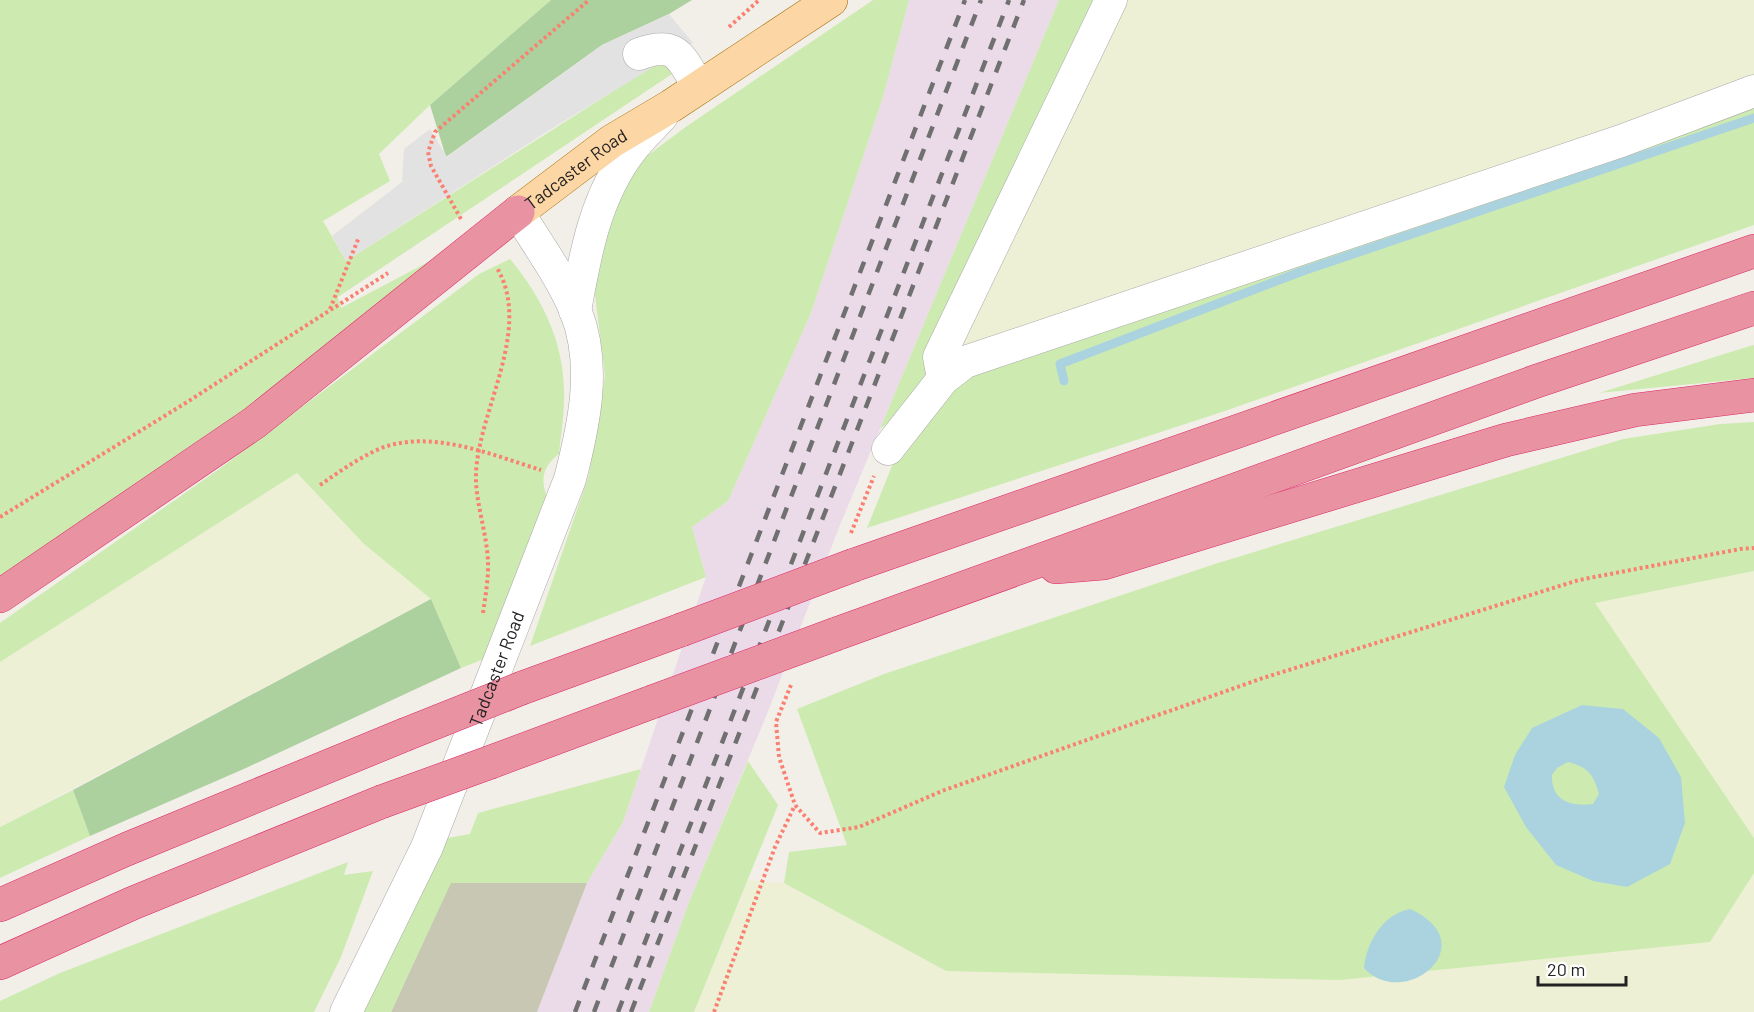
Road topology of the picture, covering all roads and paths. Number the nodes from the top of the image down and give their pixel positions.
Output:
1 (589, 0) edge
2 (759, 0) edge
3 (831, 0) edge
4 (1111, 0) edge
5 (726, 31) dead end
6 (639, 54) dead end
7 (699, 88) junction
8 (1754, 91) edge
9 (671, 106) junction
10 (518, 212) junction
11 (464, 224) dead end
12 (359, 237) dead end
13 (1754, 251) edge
14 (496, 266) dead end
15 (397, 267) dead end
16 (1754, 308) edge
17 (329, 310) junction
18 (575, 311) junction
19 (943, 379) junction
20 (1754, 394) edge
21 (888, 449) joint
22 (479, 451) junction
23 (570, 479) junction
24 (320, 485) dead end
25 (0, 517) edge
26 (1754, 548) edge
27 (852, 550) junction
28 (1017, 569) junction
29 (0, 596) edge
30 (482, 617) dead end
31 (793, 678) dead end
32 (795, 805) junction
33 (0, 905) edge
34 (0, 963) edge
35 (346, 1012) edge
36 (714, 1012) edge

1 - 11 path
2 - 5 path
3 - 7 main road, Tadcaster Road
4 - 19 street
6 - 7 street
7 - 9 main road, Tadcaster Road
8 - 19 street
9 - 10 main road, Tadcaster Road
9 - 18 street, Tadcaster Road
10 - 18 street, Tadcaster Road
10 - 29 highway
12 - 17 path
13 - 27 highway
14 - 22 path
15 - 17 path
16 - 28 highway
17 - 25 path
18 - 23 street, Tadcaster Road
19 - 21 street
20 - 28 highway
21 - 27 path
22 - 23 path
22 - 24 path
22 - 30 path
23 - 35 street, Tadcaster Road
26 - 32 path
27 - 33 highway, bridge
28 - 34 highway, bridge
31 - 32 path
32 - 36 path

